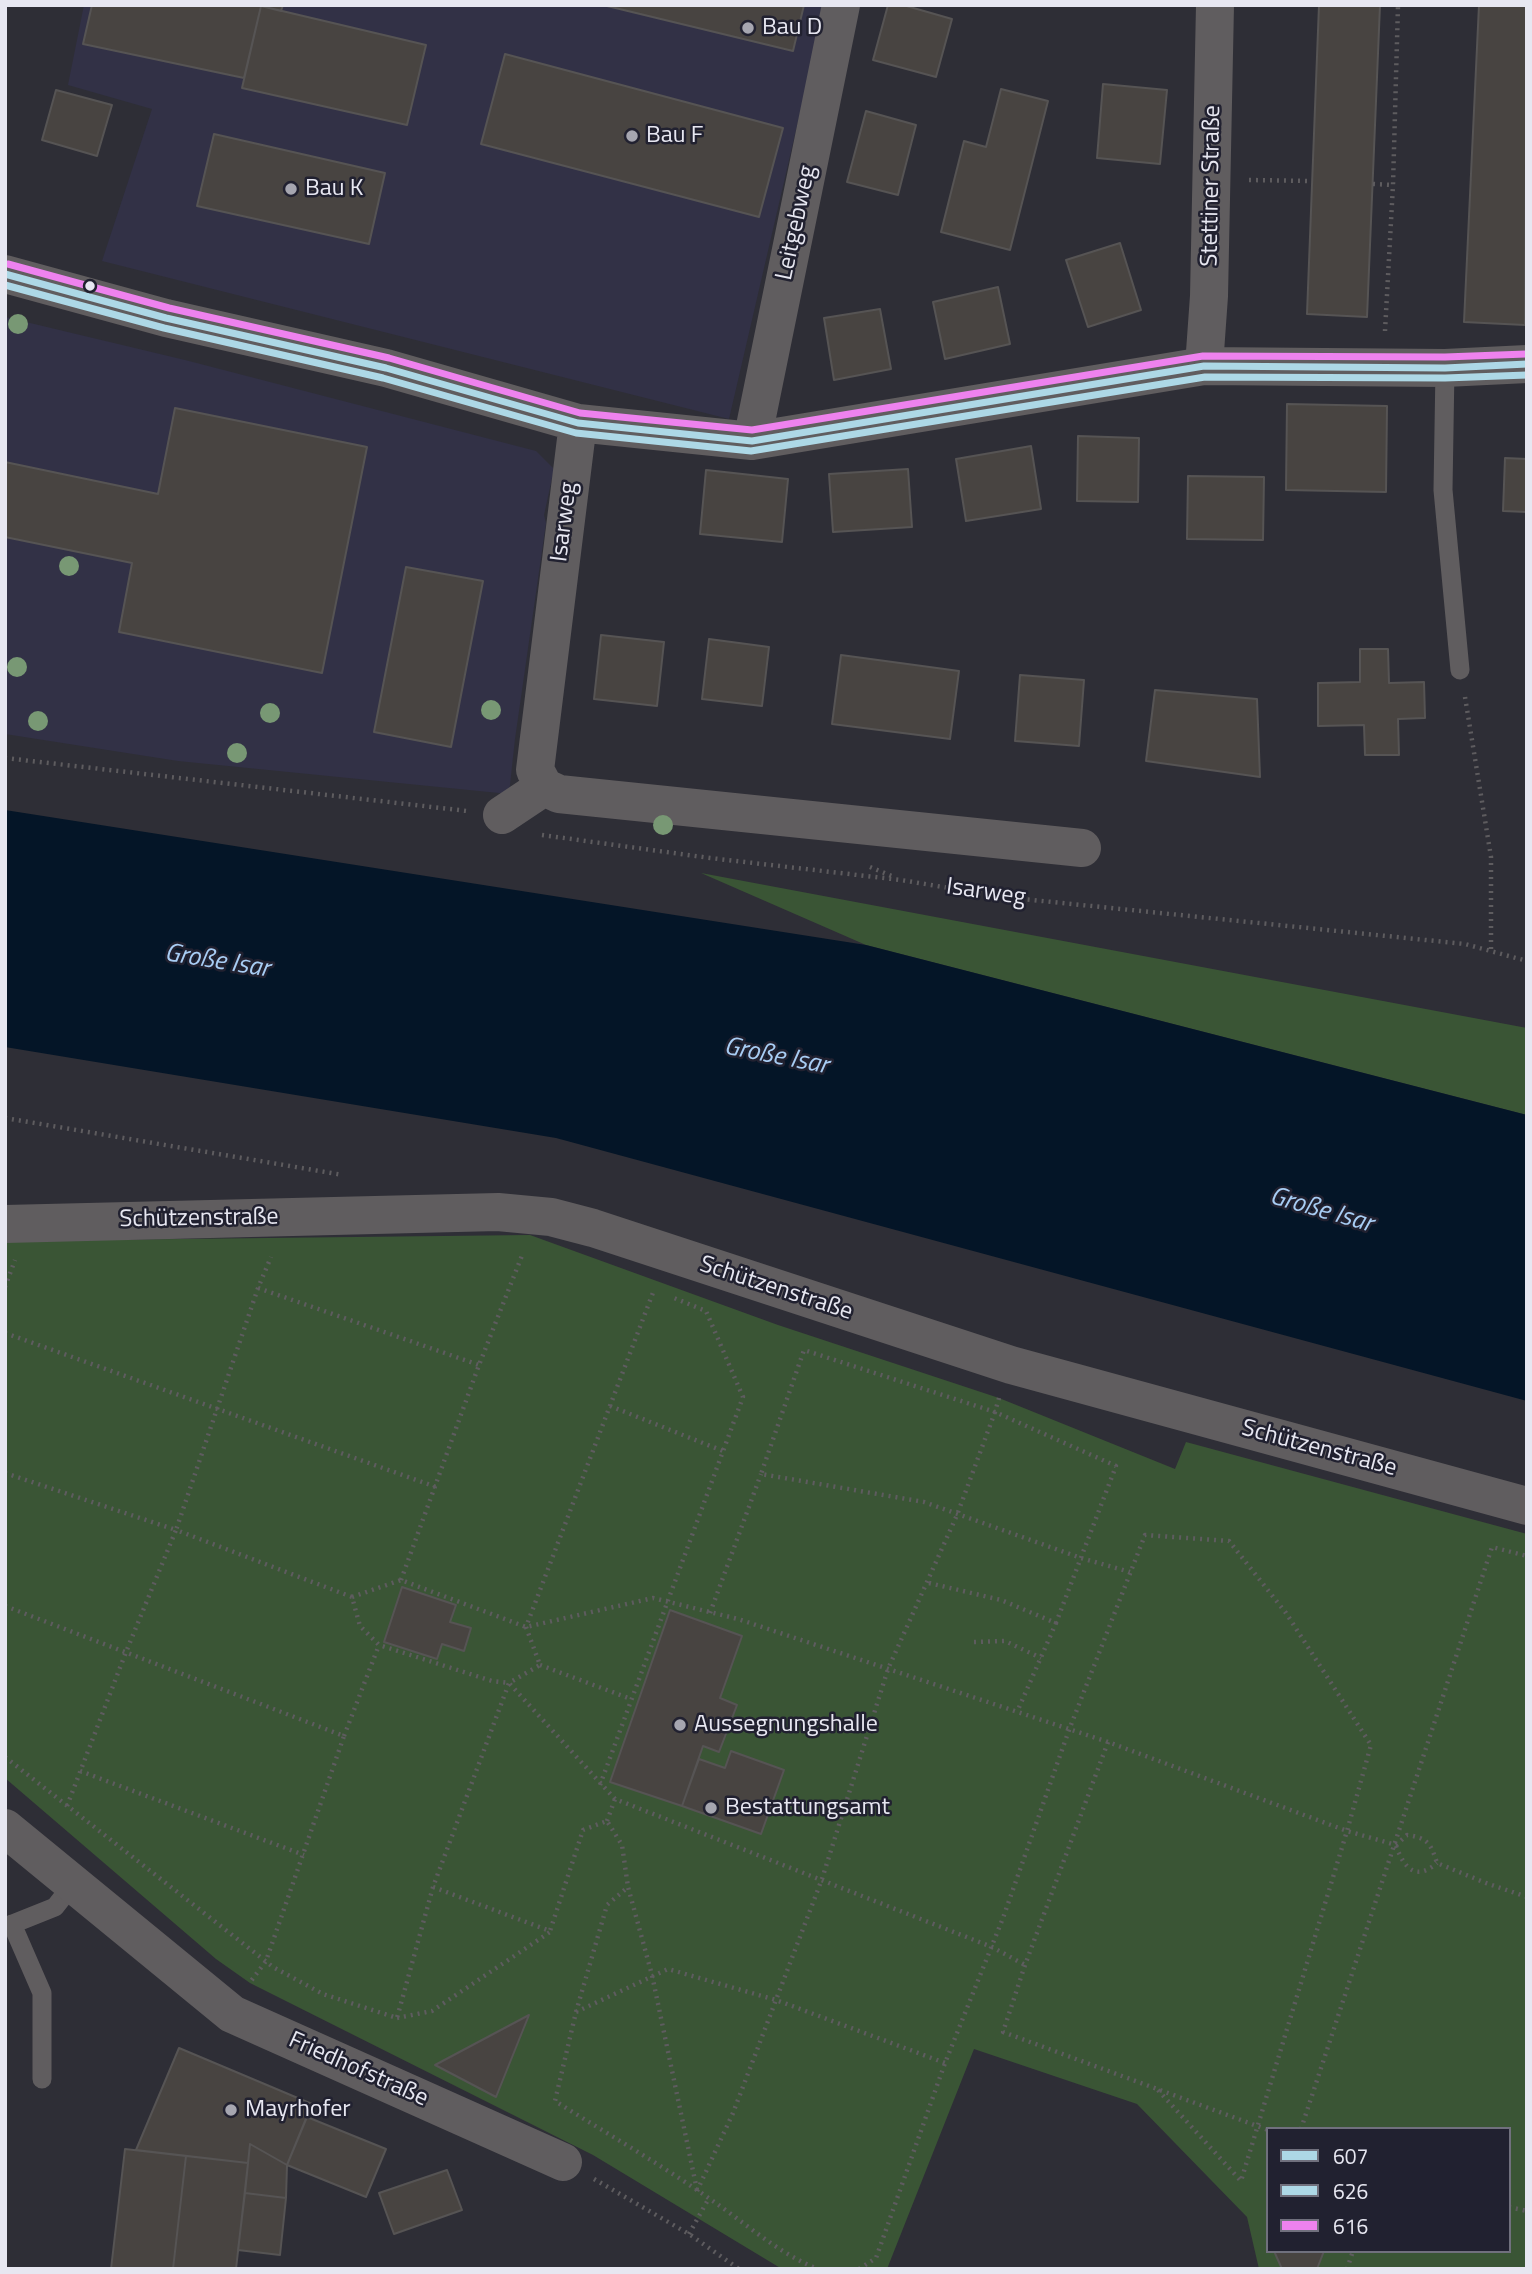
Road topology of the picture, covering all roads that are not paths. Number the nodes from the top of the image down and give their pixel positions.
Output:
1 (841, 5) edge
2 (1215, 5) edge
3 (5, 274) edge
4 (1527, 364) edge
5 (1205, 366) junction
6 (1445, 368) junction
7 (578, 423) junction
8 (752, 442) junction
9 (1460, 670) road end
10 (544, 787) junction
11 (502, 815) road end
12 (1082, 848) dead end
13 (12, 1237) edge
14 (1527, 1506) edge
15 (5, 1828) edge
16 (73, 1884) junction
17 (9, 1926) edge
18 (42, 2079) dead end
19 (563, 2162) road end

1 - 8 street, Leitgebweg
2 - 5 street, Stettiner Straße
3 - 7 street
4 - 6 street
5 - 6 street
5 - 8 street
6 - 9 lane
7 - 8 street
7 - 10 street, Isarweg
10 - 11 street
10 - 12 street
13 - 14 street, Schützenstraße
15 - 16 street, Friedhofstraße
16 - 17 lane
16 - 19 street, Friedhofstraße
17 - 18 lane

